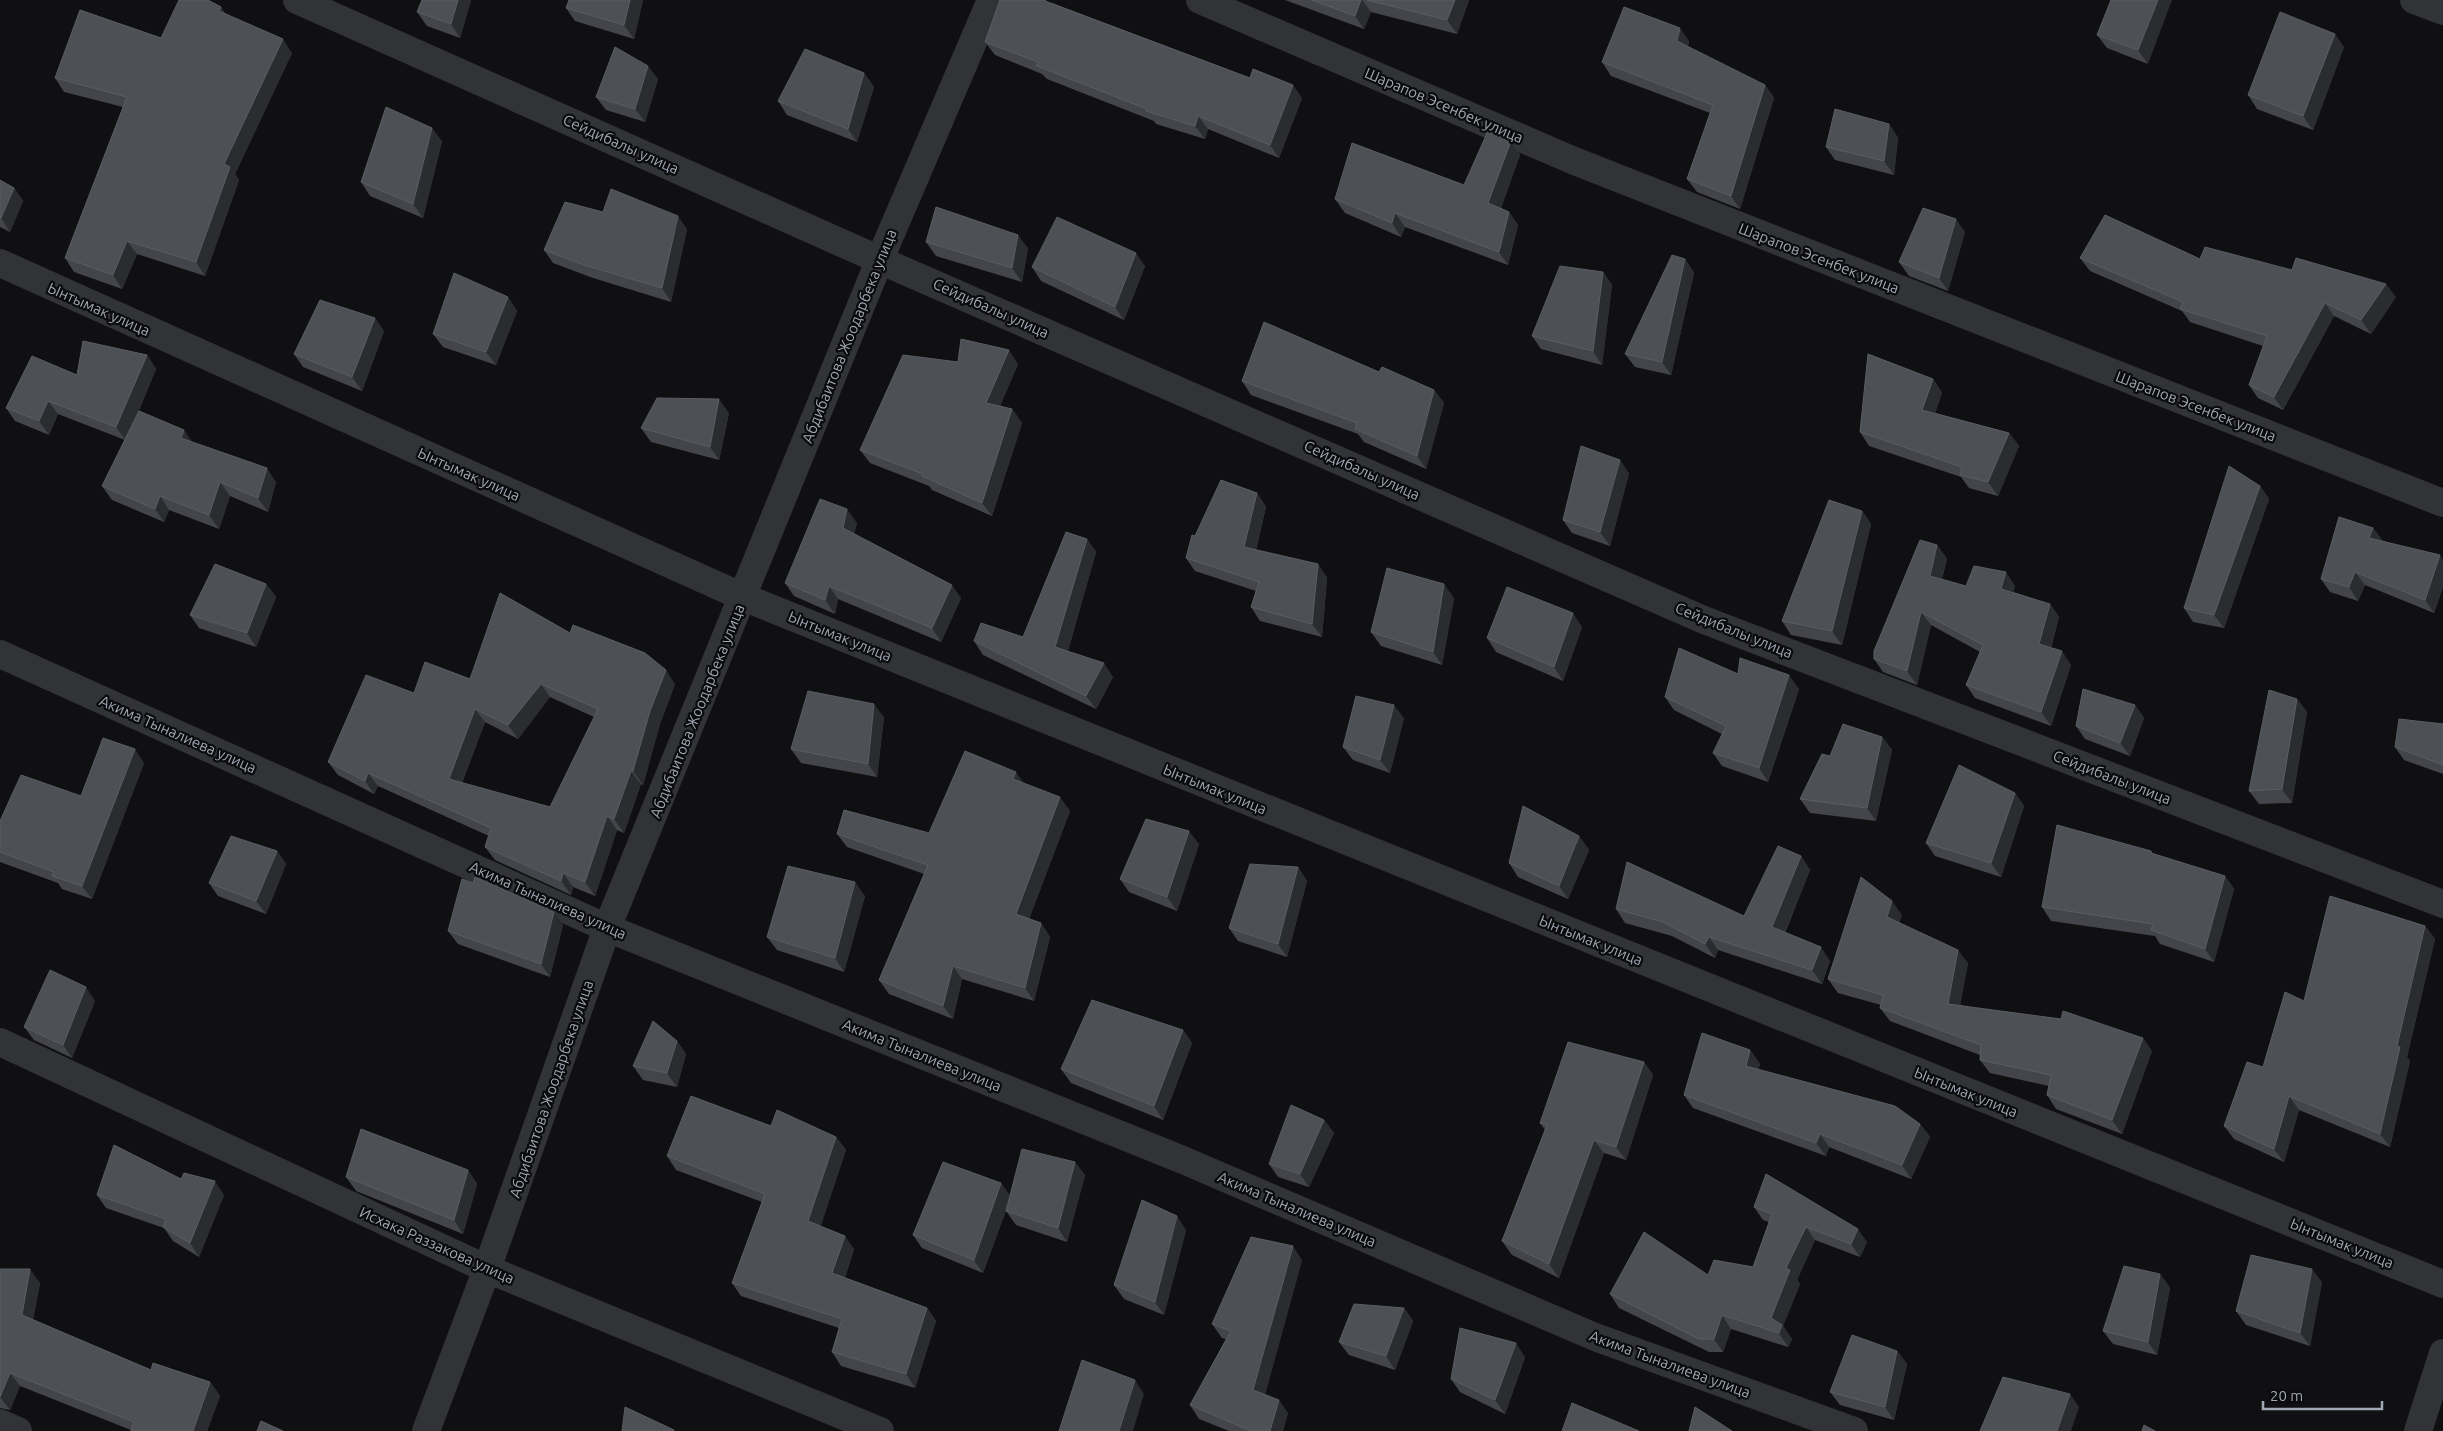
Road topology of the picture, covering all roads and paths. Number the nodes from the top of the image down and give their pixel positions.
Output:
1 (297, 0) edge
2 (991, 0) edge
3 (1200, 0) edge
4 (2414, 0) edge
5 (2443, 11) edge
6 (880, 259) junction
7 (0, 263) edge
8 (2443, 503) edge
9 (744, 597) junction
10 (0, 654) edge
11 (2443, 904) edge
12 (607, 928) junction
13 (0, 1042) edge
14 (487, 1270) junction
15 (2443, 1284) edge
16 (2443, 1354) edge
17 (0, 1423) edge
18 (18, 1431) edge
19 (426, 1431) edge
20 (880, 1431) edge
21 (1854, 1431) edge
22 (2418, 1431) edge

1 - 6 street, Сейдибалы улица
2 - 6 street, Абдибаитова Жоодарбека улица
3 - 8 street, Шарапов Эсенбек улица
4 - 5 street
6 - 9 street, Абдибаитова Жоодарбека улица
6 - 11 street, Сейдибалы улица
7 - 9 street, Ынтымак улица
9 - 12 street, Абдибаитова Жоодарбека улица
9 - 15 street, Ынтымак улица
10 - 12 street, Акима Тыналиева улица
12 - 14 street, Абдибаитова Жоодарбека улица
12 - 21 street, Акима Тыналиева улица
13 - 14 street, Исхака Раззакова улица
14 - 19 street, Абдибаитова Жоодарбека улица
14 - 20 street, Исхака Раззакова улица
16 - 22 street
17 - 18 street

